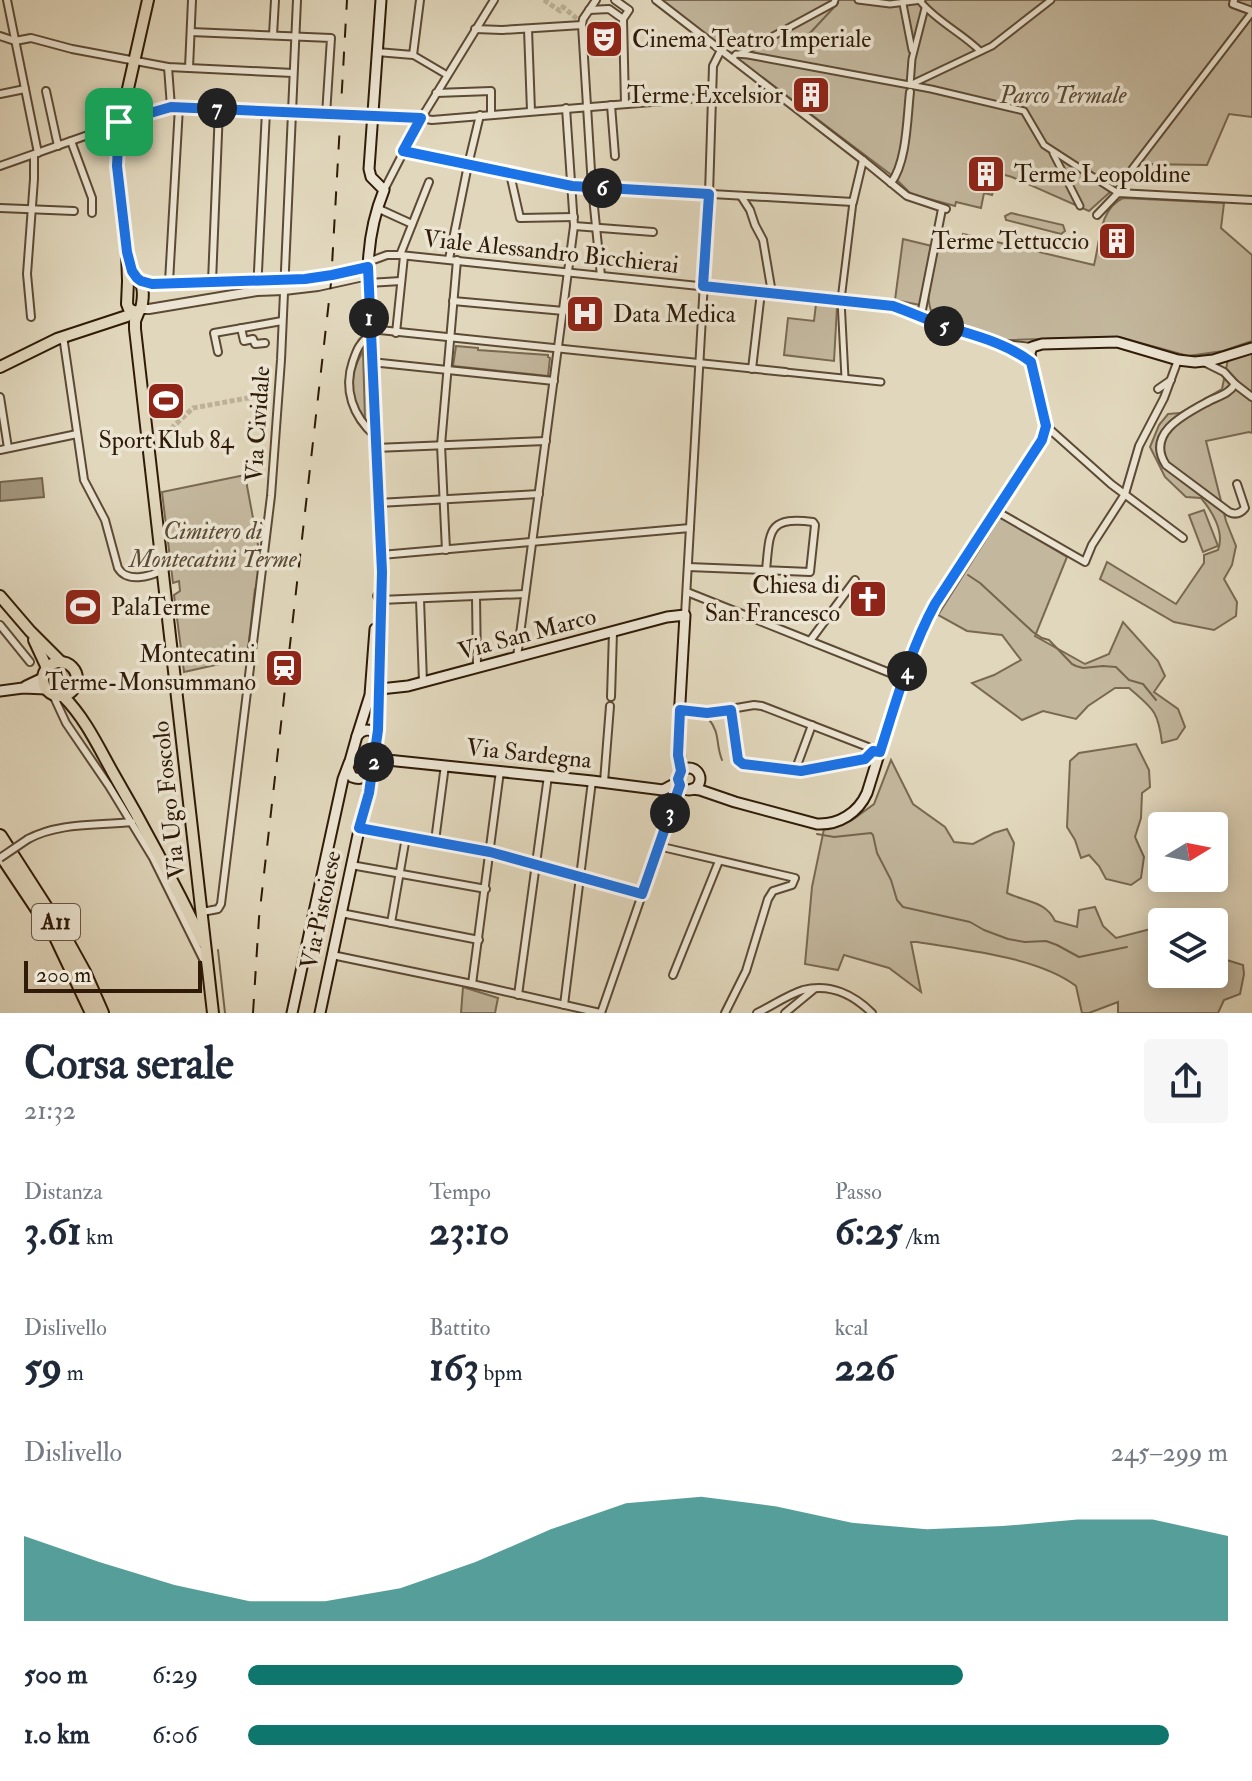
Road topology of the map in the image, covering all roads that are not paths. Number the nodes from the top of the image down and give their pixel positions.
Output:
1 (7, 0) edge
2 (148, 0) edge
3 (192, 0) edge
4 (275, 0) edge
5 (297, 0) edge
6 (381, 0) edge
7 (420, 0) edge
8 (494, 0) edge
9 (596, 0) edge
10 (615, 0) edge
11 (656, 0) edge
12 (835, 0) edge
13 (858, 0) edge
14 (1051, 0) edge
15 (1234, 0) edge
16 (921, 1) edge
17 (903, 4) junction
18 (925, 8) junction
19 (589, 10) junction
20 (1251, 13) edge
21 (623, 19) junction
22 (582, 25) junction
23 (475, 29) junction
24 (528, 29) junction
25 (191, 32) junction
26 (273, 35) junction
27 (0, 36) edge
28 (295, 36) junction
29 (15, 41) junction
30 (721, 50) junction
31 (980, 51) junction
32 (377, 52) junction
33 (740, 54) junction
34 (413, 55) junction
35 (732, 59) junction
36 (912, 59) junction
37 (135, 61) junction
38 (168, 67) junction
39 (189, 68) junction
40 (293, 73) junction
41 (447, 75) junction
42 (910, 88) junction
43 (25, 89) junction
44 (46, 91) dead end
45 (436, 93) junction
46 (0, 94) edge
47 (713, 97) junction
48 (625, 104) junction
49 (611, 105) junction
50 (175, 107) junction
51 (587, 107) junction
52 (566, 108) junction
53 (219, 109) junction
54 (266, 111) junction
55 (531, 111) junction
56 (292, 113) junction
57 (326, 115) junction
58 (480, 115) junction
59 (491, 115) junction
60 (373, 116) junction
61 (421, 118) junction
62 (119, 122) junction
63 (71, 141) junction
64 (58, 146) junction
65 (403, 151) junction
66 (1053, 152) junction
67 (36, 154) junction
68 (615, 156) dead end
69 (863, 160) junction
70 (468, 165) junction
71 (0, 166) edge
72 (510, 174) junction
73 (429, 182) dead end
74 (891, 183) junction
75 (572, 186) junction
76 (592, 187) junction
77 (384, 190) junction
78 (1118, 193) junction
79 (709, 194) junction
80 (741, 196) junction
81 (1252, 200) edge
82 (853, 202) junction
83 (1080, 206) dead end
84 (0, 208) edge
85 (377, 208) junction
86 (31, 209) junction
87 (74, 211) dead end
88 (92, 213) dead end
89 (1097, 215) dead end
90 (574, 217) junction
91 (412, 224) junction
92 (574, 226) junction
93 (596, 229) junction
94 (653, 232) dead end
95 (402, 255) junction
96 (453, 260) junction
97 (368, 271) junction
98 (569, 273) junction
99 (601, 276) junction
100 (135, 280) junction
101 (284, 280) junction
102 (401, 281) junction
103 (169, 282) junction
104 (212, 282) junction
105 (257, 286) junction
106 (703, 286) junction
107 (284, 290) junction
108 (761, 292) junction
109 (772, 293) junction
110 (841, 300) junction
111 (453, 301) junction
112 (135, 309) junction
113 (564, 311) junction
114 (921, 315) junction
115 (31, 317) dead end
116 (282, 321) junction
117 (241, 328) junction
118 (370, 332) junction
119 (396, 333) junction
120 (65, 335) junction
121 (449, 339) junction
122 (265, 343) dead end
123 (1005, 346) junction
124 (1032, 347) junction
125 (1252, 348) edge
126 (558, 350) junction
127 (218, 352) dead end
128 (1178, 360) junction
129 (1203, 361) junction
130 (371, 362) junction
131 (1031, 362) junction
132 (699, 364) junction
133 (0, 367) edge
134 (752, 369) junction
135 (447, 370) junction
136 (785, 372) joint
137 (845, 378) junction
138 (1171, 380) junction
139 (554, 381) junction
140 (881, 382) dead end
141 (1235, 384) junction
142 (1158, 389) dead end
143 (0, 397) edge
144 (1252, 397) edge
145 (1046, 426) junction
146 (77, 434) junction
147 (375, 436) junction
148 (546, 441) junction
149 (441, 445) junction
150 (375, 448) junction
151 (4, 449) edge
152 (1237, 484) dead end
153 (539, 494) junction
154 (1125, 494) junction
155 (444, 499) junction
156 (378, 503) junction
157 (996, 511) junction
158 (690, 528) junction
159 (1183, 538) dead end
160 (533, 542) junction
161 (446, 550) junction
162 (381, 559) junction
163 (688, 567) junction
164 (163, 570) junction
165 (766, 570) junction
166 (855, 580) dead end
167 (687, 592) junction
168 (525, 594) junction
169 (0, 596) edge
170 (476, 597) junction
171 (379, 598) junction
172 (420, 599) junction
173 (685, 615) junction
174 (0, 625) edge
175 (30, 631) junction
176 (613, 632) junction
177 (810, 641) junction
178 (517, 657) junction
179 (30, 662) dead end
180 (61, 662) junction
181 (477, 667) junction
182 (890, 673) dead end
183 (423, 682) junction
184 (50, 685) junction
185 (74, 688) junction
186 (380, 689) junction
187 (0, 691) edge
188 (611, 697) dead end
189 (610, 706) dead end
190 (680, 710) junction
191 (731, 710) junction
192 (81, 717) junction
193 (812, 725) junction
194 (357, 736) junction
195 (678, 737) junction
196 (376, 747) junction
197 (868, 747) dead end
198 (880, 752) junction
199 (349, 763) junction
200 (445, 765) junction
201 (692, 768) junction
202 (500, 771) junction
203 (681, 771) junction
204 (795, 771) junction
205 (548, 776) junction
206 (699, 777) junction
207 (592, 781) junction
208 (604, 782) junction
209 (361, 783) junction
210 (684, 786) junction
211 (712, 794) junction
212 (341, 797) junction
213 (132, 822) junction
214 (359, 828) junction
215 (0, 836) edge
216 (406, 837) junction
217 (435, 841) junction
218 (658, 846) junction
219 (490, 852) junction
220 (0, 855) edge
221 (719, 861) junction
222 (351, 865) junction
223 (537, 865) junction
224 (400, 874) junction
225 (580, 877) junction
226 (486, 889) junction
227 (642, 894) junction
228 (200, 896) junction
229 (184, 903) junction
230 (202, 912) junction
231 (341, 913) junction
232 (391, 923) junction
233 (479, 940) junction
234 (208, 951) junction
235 (332, 955) junction
236 (209, 969) junction
237 (673, 975) dead end
238 (472, 984) junction
239 (814, 989) junction
240 (518, 995) junction
241 (564, 1005) junction
242 (92, 1013) edge
243 (102, 1013) edge
244 (213, 1013) edge
245 (292, 1013) edge
246 (320, 1013) edge
247 (600, 1013) edge
248 (725, 1013) edge
249 (757, 1013) edge
250 (785, 1013) edge
251 (872, 1013) edge

1 - 29 street
2 - 37 main road
3 - 25 street
4 - 26 street
5 - 28 street, Via Cividale
6 - 32 main road
7 - 34 street
8 - 23 street
9 - 19 street
10 - 21 street
11 - 30 street
12 - 33 street
13 - 17 street
14 - 31 street
15 - 20 street
16 - 17 street
16 - 18 street
17 - 36 street
18 - 31 street
18 - 36 street
19 - 21 street
19 - 22 street
20 - 78 street
21 - 48 street
22 - 24 street
22 - 51 street
23 - 24 street
23 - 41 street
24 - 55 street
25 - 26 street
25 - 39 street
26 - 28 street
27 - 29 street
28 - 40 street, Via Cividale
28 - 57 street
29 - 37 street
29 - 43 street
30 - 35 street
30 - 47 street
31 - 42 street
32 - 34 street
32 - 60 main road
33 - 35 street
33 - 42 street
34 - 41 street
35 - 69 street
36 - 42 street
37 - 38 street
37 - 62 main road
38 - 39 street
38 - 50 street
39 - 40 street
40 - 56 street, Via Cividale
41 - 45 street
42 - 66 street
42 - 74 street
43 - 46 street
43 - 67 street
44 - 64 street
45 - 59 street
45 - 61 street
47 - 48 street
47 - 79 street
48 - 49 street
49 - 51 street
49 - 68 street
50 - 53 street
50 - 62 street
50 - 103 street
51 - 52 street
51 - 76 street
52 - 55 street
52 - 75 street
53 - 54 street
53 - 104 street
54 - 56 street
54 - 105 street
55 - 59 street
56 - 57 street
56 - 101 street, Via Cividale
57 - 60 street
58 - 59 street
58 - 61 street
58 - 70 street
60 - 61 street
60 - 77 main road
61 - 65 street
62 - 63 street
62 - 100 main road
63 - 64 street
63 - 88 street
64 - 67 street
65 - 70 street
65 - 77 street
66 - 78 street
66 - 83 street
67 - 71 street
67 - 86 street
69 - 74 street
69 - 82 street
70 - 72 street
70 - 96 street
72 - 75 street
72 - 90 street
73 - 91 street
74 - 114 street
75 - 76 street
75 - 90 street
76 - 79 street
76 - 93 street
77 - 85 main road
78 - 81 street
78 - 89 street
79 - 80 street
79 - 106 street
80 - 82 street
80 - 109 street
82 - 110 street
84 - 86 street
85 - 91 street
85 - 97 main road
86 - 87 street
86 - 115 street
90 - 92 street
91 - 95 street
92 - 93 street
92 - 98 street
93 - 94 street
93 - 99 street
95 - 96 street, Viale Alessandro Bicchierai
95 - 97 street, Viale Alessandro Bicchierai
95 - 102 street
96 - 98 street, Viale Alessandro Bicchierai
96 - 111 street
97 - 101 street
97 - 102 street
97 - 107 street
97 - 118 main road
98 - 99 street, Viale Alessandro Bicchierai
98 - 113 street
99 - 106 street, Viale Alessandro Bicchierai
100 - 103 street
100 - 112 main road, Via Ugo Foscolo
101 - 105 street
101 - 107 street, Via Cividale
102 - 119 street
103 - 104 street
104 - 105 street
105 - 107 street
105 - 112 street
106 - 108 street, Viale Alessandro Bicchierai
106 - 132 street
107 - 116 street, Via Cividale
108 - 109 street, Viale Alessandro Bicchierai
108 - 134 street
109 - 110 street, Viale Alessandro Bicchierai
110 - 114 street, Viale Alessandro Bicchierai
110 - 137 street
111 - 113 street
111 - 121 street
112 - 120 main road
112 - 164 main road, Via Ugo Foscolo
113 - 126 street
114 - 123 street, Viale Alessandro Bicchierai
116 - 117 street
116 - 230 street, Via Cividale
117 - 122 street
117 - 127 street
118 - 119 street
118 - 130 main road
118 - 147 street
119 - 121 street
120 - 133 main road
120 - 146 street
121 - 126 street
121 - 135 street
123 - 124 street
123 - 131 street
124 - 128 main road
124 - 131 main road
125 - 129 main road
126 - 132 street
126 - 139 street
128 - 129 main road
128 - 138 street
129 - 141 street
130 - 135 street
130 - 147 main road
131 - 145 main road
132 - 134 street
132 - 158 street
134 - 136 street
135 - 139 street
135 - 149 street
136 - 137 street
137 - 140 street
138 - 142 street
138 - 154 street
139 - 148 street
141 - 144 street
141 - 152 street
143 - 151 street
145 - 154 street
145 - 157 main road
146 - 151 street
146 - 164 street
147 - 150 main road
148 - 149 street
148 - 153 street
149 - 150 street
149 - 155 street
150 - 156 main road
153 - 155 street
153 - 160 street
154 - 157 street
154 - 159 street
155 - 156 street
155 - 161 street
156 - 162 main road
157 - 198 main road
158 - 160 street
158 - 163 street
160 - 161 street
160 - 168 street
161 - 162 street
162 - 171 main road
163 - 165 street
163 - 167 street
164 - 228 main road, Via Ugo Foscolo
165 - 165 street
166 - 177 street
167 - 173 street
167 - 177 street
168 - 170 street
168 - 178 street
169 - 175 main road
170 - 172 street
170 - 181 street
171 - 172 street
171 - 186 main road
171 - 194 main road
172 - 183 street
173 - 176 main road, Via San Marco
173 - 190 main road
174 - 179 street
175 - 180 main road
175 - 184 main road
176 - 178 main road, Via San Marco
176 - 188 street
177 - 182 street
178 - 181 main road, Via San Marco
180 - 184 main road
180 - 185 main road
181 - 183 main road, Via San Marco
183 - 186 main road, Via San Marco
184 - 185 main road
184 - 187 main road
184 - 192 main road
184 - 213 street
185 - 192 main road
186 - 196 main road
189 - 208 street
190 - 191 street
190 - 195 main road
191 - 193 street
191 - 204 street
192 - 229 main road
193 - 197 street
193 - 204 street
194 - 196 main road, Via Sardegna
194 - 199 main road
195 - 201 main road
195 - 203 main road
196 - 200 main road, Via Sardegna
196 - 209 main road
198 - 204 street
198 - 211 main road
199 - 209 main road, Via Pistoiese
199 - 212 main road
200 - 202 main road, Via Sardegna
200 - 217 street
201 - 203 main road
201 - 206 main road
202 - 205 main road, Via Sardegna
202 - 219 street
203 - 210 main road
205 - 207 main road, Via Sardegna
205 - 223 street
206 - 210 main road
206 - 211 main road
207 - 208 main road, Via Sardegna
207 - 225 street
208 - 210 main road, Via Sardegna
209 - 212 main road
209 - 214 main road, Via Pistoiese
210 - 211 main road
210 - 218 street
212 - 245 main road
213 - 220 street, bridge
213 - 236 street
214 - 216 street
214 - 222 main road, Via Pistoiese
215 - 243 highway, A11
216 - 217 street
216 - 224 street
217 - 219 street
218 - 221 street
218 - 227 street
219 - 223 street
219 - 226 street
220 - 242 highway, A11
221 - 237 street
221 - 248 street
222 - 224 street
222 - 231 main road, Via Pistoiese
223 - 225 street
223 - 240 street
224 - 226 street
224 - 232 street
225 - 227 street
225 - 241 street
226 - 233 street
227 - 247 street
228 - 229 main road
228 - 230 main road, Via Ugo Foscolo
229 - 234 main road
230 - 234 main road, Via Ugo Foscolo
231 - 232 street
231 - 235 main road, Via Pistoiese
232 - 233 street
233 - 238 street
234 - 236 main road, Via Ugo Foscolo
235 - 238 street
235 - 246 main road, Via Pistoiese
236 - 244 main road, Via Ugo Foscolo
238 - 240 street
239 - 249 street
239 - 250 street
239 - 251 street
240 - 241 street
241 - 247 street

